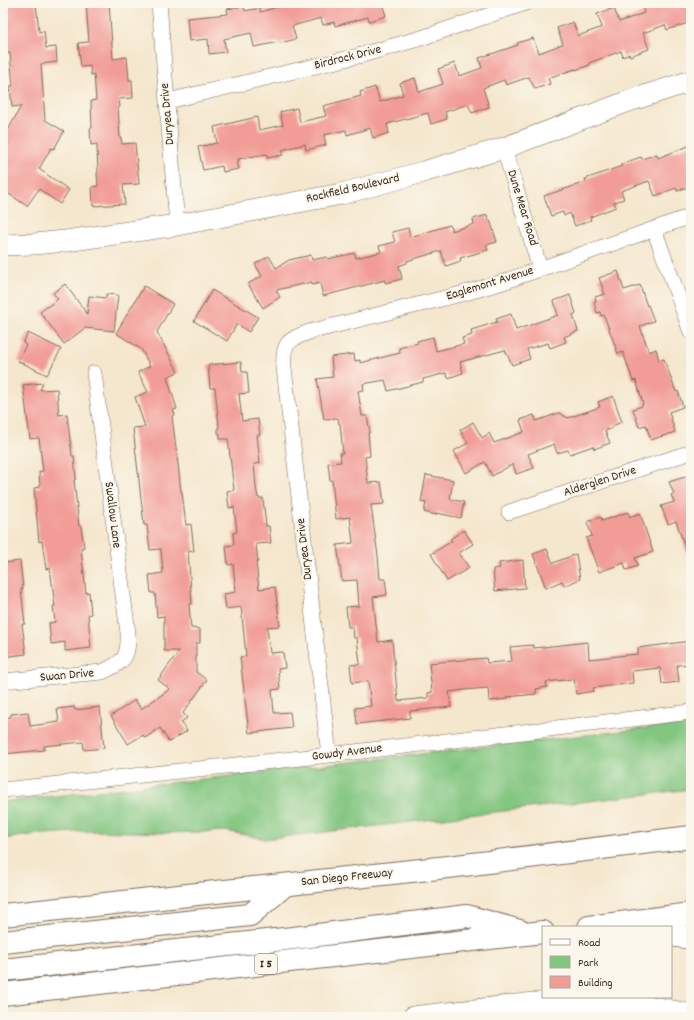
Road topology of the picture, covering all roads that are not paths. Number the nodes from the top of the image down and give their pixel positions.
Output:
1 (159, 3) edge
2 (526, 3) edge
3 (691, 81) edge
4 (168, 101) junction
5 (504, 148) junction
6 (691, 216) edge
7 (177, 225) junction
8 (654, 229) junction
9 (3, 245) edge
10 (540, 269) junction
11 (691, 332) edge
12 (287, 344) joint
13 (94, 373) dead end
14 (691, 452) edge
15 (509, 512) dead end
16 (126, 657) joint
17 (3, 681) edge
18 (691, 712) edge
19 (329, 755) junction
20 (3, 790) edge
21 (691, 836) edge
22 (285, 885) junction
23 (691, 914) edge
24 (3, 915) edge
25 (607, 926) edge
26 (536, 933) edge
27 (672, 935) edge
28 (691, 938) edge
29 (3, 942) edge
30 (3, 970) edge
31 (3, 994) edge
32 (691, 1015) edge
33 (413, 1017) edge

1 - 4 street, Duryea Drive
2 - 4 street, Birdrock Drive
3 - 5 main road, Rockfield Boulevard
4 - 7 street, Duryea Drive
5 - 7 main road, Rockfield Boulevard
5 - 10 street, Dune Mear Road
6 - 8 street, Eaglemont Avenue
7 - 9 main road, Rockfield Boulevard
8 - 10 street, Eaglemont Avenue
8 - 11 street
10 - 12 street, Eaglemont Avenue
12 - 19 street, Duryea Drive
13 - 16 street, Swallow Lane
14 - 15 street, Alderglen Drive
16 - 17 street, Swan Drive
18 - 19 street, Gowdy Avenue
19 - 20 street, Gowdy Avenue
21 - 22 highway, San Diego Freeway
22 - 24 highway, San Diego Freeway
22 - 29 highway
23 - 25 highway
26 - 30 highway
26 - 31 highway, I 5
27 - 28 highway
32 - 33 main road

